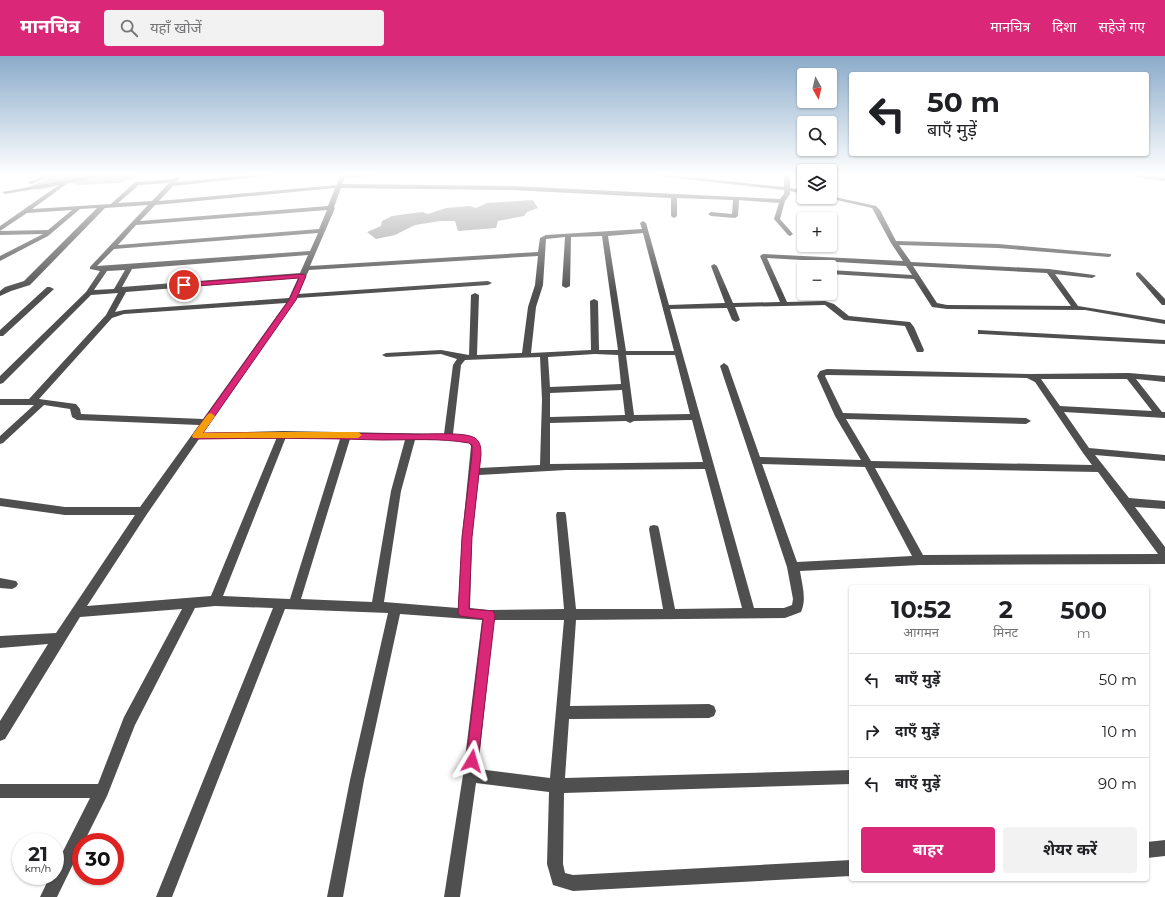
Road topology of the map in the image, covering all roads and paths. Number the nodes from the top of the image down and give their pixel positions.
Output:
1 (21, 214) edge
2 (71, 214) edge
3 (95, 214) edge
4 (143, 214) edge
5 (250, 214) edge
6 (329, 214) edge
7 (714, 214) edge
8 (735, 214) edge
9 (778, 214) edge
10 (879, 214) edge
11 (135, 223) junction
12 (1, 227) edge
13 (322, 231) junction
14 (50, 232) junction
15 (0, 233) edge
16 (606, 234) junction
17 (790, 234) dead end
18 (568, 235) junction
19 (894, 243) junction
20 (112, 246) junction
21 (0, 253) edge
22 (11, 253) junction
23 (312, 253) junction
24 (542, 254) junction
25 (1109, 255) dead end
26 (0, 259) edge
27 (908, 264) junction
28 (714, 266) dead end
29 (130, 267) junction
30 (105, 269) junction
31 (1049, 271) junction
32 (305, 272) junction
33 (837, 272) edge
34 (1138, 274) dead end
35 (1092, 276) dead end
36 (916, 277) junction
37 (488, 283) dead end
38 (566, 286) dead end
39 (50, 289) dead end
40 (121, 290) junction
41 (89, 293) junction
42 (0, 294) edge
43 (474, 295) dead end
44 (293, 298) junction
45 (594, 301) dead end
46 (1165, 303) edge
47 (729, 304) junction
48 (784, 304) junction
49 (665, 307) junction
50 (1076, 308) junction
51 (109, 316) junction
52 (736, 320) dead end
53 (1165, 322) edge
54 (981, 332) dead end
55 (0, 334) edge
56 (1165, 342) edge
57 (920, 350) dead end
58 (595, 352) junction
59 (622, 353) junction
60 (679, 353) junction
61 (544, 354) junction
62 (386, 355) dead end
63 (526, 356) junction
64 (469, 358) junction
65 (724, 366) dead end
66 (1029, 376) junction
67 (1129, 376) junction
68 (1165, 379) edge
69 (0, 381) edge
70 (626, 388) junction
71 (546, 390) junction
72 (0, 402) edge
73 (31, 402) junction
74 (42, 402) junction
75 (1057, 409) junction
76 (1162, 415) edge
77 (840, 416) junction
78 (696, 417) junction
79 (546, 420) junction
80 (630, 420) junction
81 (1026, 421) dead end
82 (207, 422) junction
83 (283, 434) junction
84 (346, 435) junction
85 (196, 436) junction
86 (448, 436) junction
87 (411, 437) junction
88 (0, 441) edge
89 (1086, 451) junction
90 (1165, 458) edge
91 (757, 460) junction
92 (868, 464) junction
93 (709, 465) junction
94 (545, 468) junction
95 (1101, 469) junction
96 (474, 472) junction
97 (1126, 502) junction
98 (1, 503) edge
99 (1165, 505) edge
100 (143, 511) junction
101 (561, 515) dead end
102 (654, 529) dead end
103 (1165, 555) edge
104 (1165, 559) edge
105 (920, 560) junction
106 (793, 567) junction
107 (0, 583) edge
108 (12, 584) dead end
109 (215, 601) junction
110 (191, 603) junction
111 (281, 603) junction
112 (294, 604) junction
113 (377, 608) junction
114 (395, 608) junction
115 (76, 612) junction
116 (464, 613) junction
117 (749, 613) junction
118 (570, 614) junction
119 (670, 614) junction
120 (489, 615) junction
121 (58, 638) junction
122 (0, 642) edge
123 (708, 711) dead end
124 (563, 713) junction
125 (0, 734) edge
126 (470, 775) junction
127 (849, 777) edge
128 (557, 786) junction
129 (0, 791) edge
130 (102, 791) junction
131 (1165, 848) edge
132 (1149, 850) edge
133 (849, 868) edge
134 (48, 897) edge
135 (164, 897) edge
136 (335, 897) edge
137 (452, 897) edge

1 - 12 street
2 - 14 street
3 - 42 street
4 - 11 street
5 - 11 street
6 - 13 street
7 - 8 street
9 - 17 street
10 - 19 street
11 - 20 street
13 - 20 street
13 - 23 street
14 - 15 street
14 - 22 street
16 - 18 street
16 - 49 street
16 - 59 street
18 - 24 street
18 - 38 street
19 - 25 street
19 - 27 street
20 - 30 street
21 - 22 street
22 - 26 street
23 - 29 street
23 - 32 street
24 - 32 street
24 - 63 street
27 - 31 street
27 - 36 street
27 - 48 street
28 - 47 street
29 - 30 street
29 - 40 street
30 - 41 street
31 - 35 street
31 - 50 street
32 - 40 street
32 - 44 street
33 - 36 street
34 - 46 street
36 - 50 street
37 - 44 street
39 - 55 street
40 - 41 street
40 - 51 street
41 - 69 street
43 - 64 street
44 - 51 street
44 - 82 street
45 - 58 street
47 - 48 street
47 - 49 street
47 - 52 street
48 - 57 street
49 - 60 street
50 - 53 street
51 - 73 street
54 - 56 street
58 - 59 street
58 - 61 street
59 - 60 street
59 - 70 street
60 - 78 street
61 - 63 street
61 - 71 street
62 - 64 street
63 - 64 street
64 - 86 street
65 - 91 street
66 - 67 street
66 - 75 street
66 - 77 street
67 - 68 street
67 - 76 street
70 - 71 street
70 - 80 street
71 - 79 street
72 - 73 street
73 - 74 street
74 - 82 street
74 - 88 street
75 - 76 street
75 - 89 street
77 - 81 street
77 - 92 street
78 - 80 street
78 - 93 street
79 - 80 street
79 - 94 street
82 - 85 street
83 - 84 street
83 - 85 street
83 - 109 street
84 - 87 street
84 - 112 street
85 - 100 street
86 - 87 street
86 - 96 street
87 - 113 street
89 - 90 street
89 - 95 street
91 - 92 street
91 - 106 street
92 - 95 street
92 - 105 street
93 - 94 street
93 - 117 street
94 - 96 street
95 - 97 street
96 - 116 street
97 - 99 street
97 - 103 street
98 - 100 street
100 - 115 street
101 - 118 street
102 - 119 street
104 - 105 street
105 - 106 street
106 - 117 street
107 - 108 street
109 - 110 street
109 - 111 street
110 - 115 street
110 - 130 street
111 - 112 street
111 - 135 street
112 - 113 street
113 - 114 street
114 - 116 street
114 - 136 street
115 - 121 street
116 - 120 street
117 - 119 street
118 - 119 street
118 - 120 street
118 - 124 street
120 - 126 street
121 - 122 street
121 - 125 street
123 - 124 street
124 - 128 street
126 - 128 street
126 - 137 street
127 - 128 street
128 - 133 street
129 - 130 street
130 - 134 street
131 - 132 street

